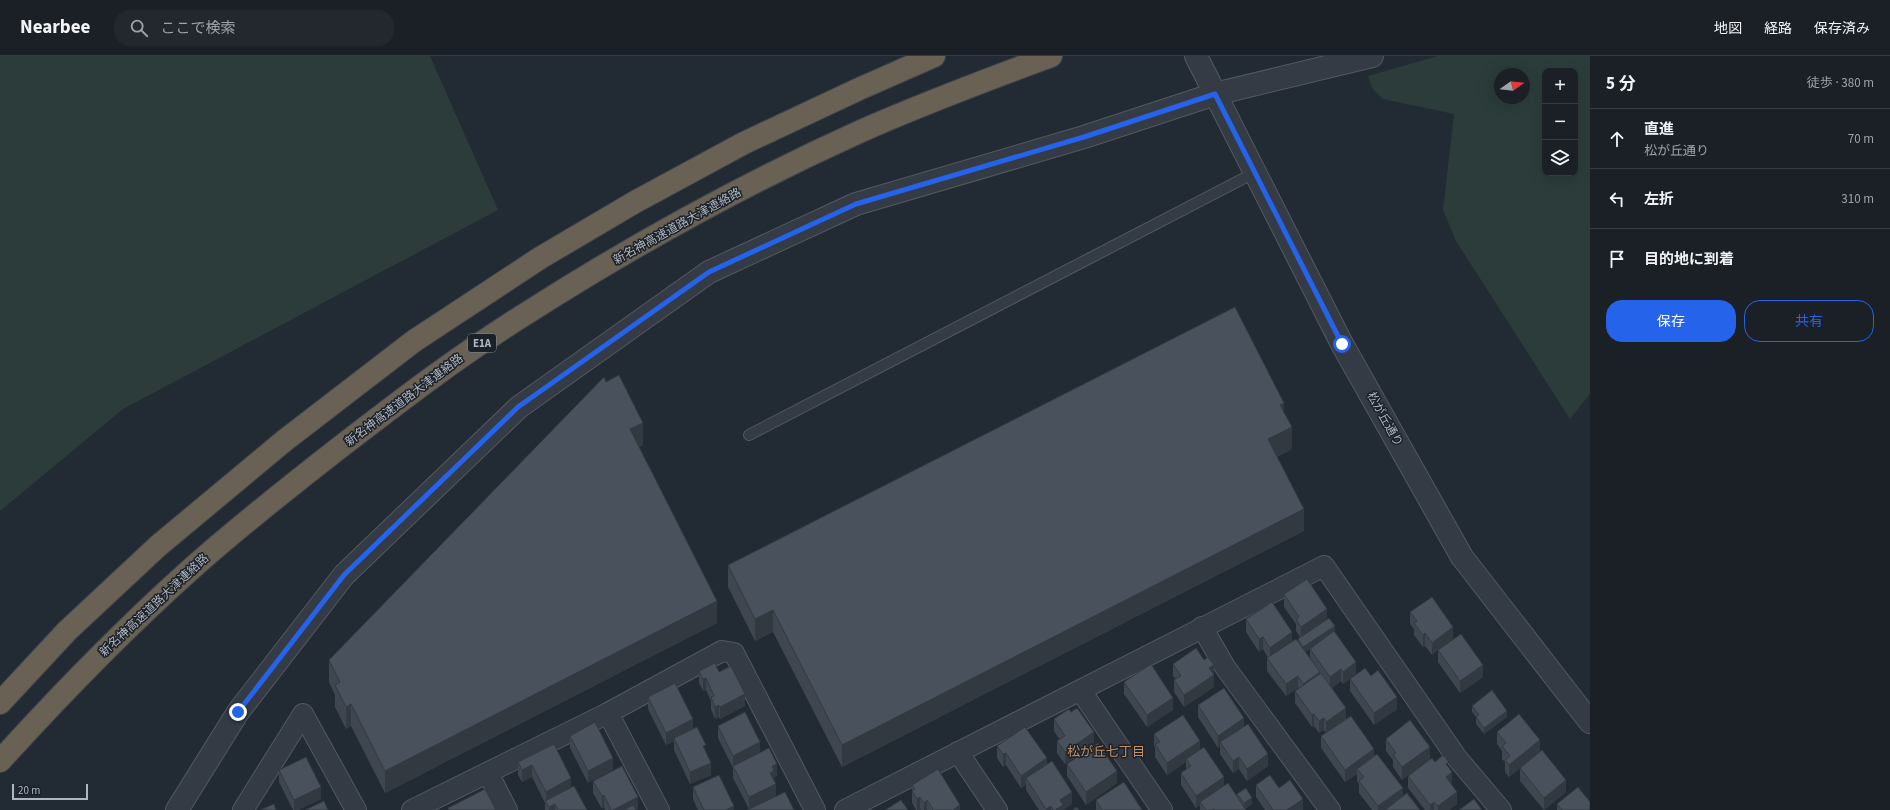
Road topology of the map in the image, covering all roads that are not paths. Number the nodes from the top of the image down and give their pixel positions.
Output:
1 (934, 56) edge
2 (1050, 56) edge
3 (1196, 56) edge
4 (1372, 56) edge
5 (1215, 94) junction
6 (1254, 173) junction
7 (749, 435) dead end
8 (1202, 627) junction
9 (1081, 691) junction
10 (0, 704) edge
11 (608, 713) junction
12 (1590, 722) edge
13 (958, 752) junction
14 (0, 761) edge
15 (488, 773) junction
16 (177, 810) edge
17 (243, 810) edge
18 (356, 810) edge
19 (412, 810) edge
20 (507, 810) edge
21 (660, 810) edge
22 (815, 810) edge
23 (845, 810) edge
24 (997, 810) edge
25 (1162, 810) edge
26 (1330, 810) edge
27 (1502, 810) edge

1 - 10 highway
2 - 14 highway, 新名神高速道路大津連絡路 / E1A
3 - 5 street, 松が丘通り
4 - 5 street
5 - 6 street, 松が丘通り
5 - 16 street
6 - 7 lane
6 - 12 street, 松が丘通り
8 - 9 street
8 - 26 street
8 - 27 street
9 - 13 street
9 - 25 street
11 - 15 street
11 - 21 street
11 - 22 street
13 - 23 street
13 - 24 street
15 - 19 street
15 - 20 street
17 - 18 street

